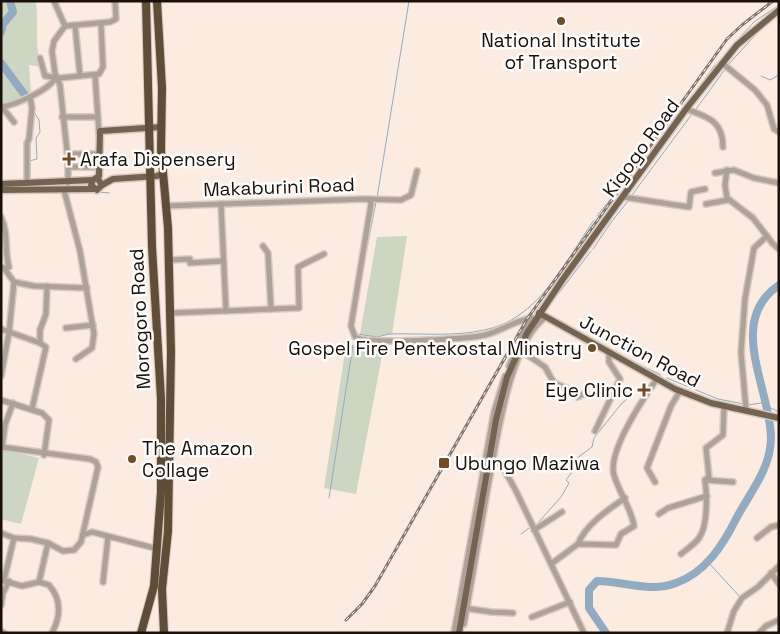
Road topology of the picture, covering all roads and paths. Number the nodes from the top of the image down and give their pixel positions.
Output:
1 (54, 1) edge
2 (115, 1) edge
3 (146, 1) edge
4 (157, 1) edge
5 (779, 10) edge
6 (101, 23) junction
7 (64, 26) junction
8 (76, 26) junction
9 (40, 58) dead end
10 (722, 63) junction
11 (95, 75) junction
12 (80, 76) junction
13 (57, 77) junction
14 (30, 97) junction
15 (2, 107) edge
16 (686, 109) junction
17 (62, 117) junction
18 (97, 117) junction
19 (14, 122) dead end
20 (148, 126) junction
21 (161, 127) junction
22 (65, 128) junction
23 (779, 132) edge
24 (98, 133) junction
25 (723, 147) dead end
26 (68, 154) junction
27 (100, 154) junction
28 (100, 166) junction
29 (69, 167) junction
30 (727, 170) junction
31 (417, 171) dead end
32 (164, 173) junction
33 (714, 174) dead end
34 (150, 177) junction
35 (95, 179) junction
36 (112, 180) junction
37 (69, 182) junction
38 (27, 183) junction
39 (779, 183) edge
40 (1, 184) edge
41 (102, 185) junction
42 (94, 189) junction
43 (704, 189) dead end
44 (1, 190) edge
45 (64, 190) junction
46 (624, 198) junction
47 (728, 200) junction
48 (370, 201) junction
49 (221, 204) junction
50 (706, 204) dead end
51 (165, 206) junction
52 (1, 217) edge
53 (767, 236) junction
54 (263, 246) dead end
55 (779, 249) edge
56 (324, 254) dead end
57 (169, 260) junction
58 (223, 261) junction
59 (14, 282) junction
60 (47, 286) junction
61 (87, 288) junction
62 (271, 309) junction
63 (226, 311) junction
64 (170, 313) junction
65 (535, 317) junction
66 (546, 317) junction
67 (93, 325) junction
68 (66, 328) dead end
69 (1, 329) edge
70 (9, 333) junction
71 (40, 342) junction
72 (521, 350) junction
73 (609, 354) junction
74 (76, 358) dead end
75 (1, 376) edge
76 (656, 380) junction
77 (680, 391) junction
78 (586, 393) dead end
79 (1, 400) edge
80 (13, 403) junction
81 (727, 407) junction
82 (32, 408) junction
83 (746, 409) junction
84 (754, 411) junction
85 (777, 416) edge
86 (595, 431) dead end
87 (2, 447) edge
88 (44, 455) junction
89 (491, 456) junction
90 (705, 480) junction
91 (655, 482) dead end
92 (733, 482) dead end
93 (707, 496) junction
94 (625, 498) junction
95 (562, 512) dead end
96 (659, 514) dead end
97 (779, 525) edge
98 (534, 530) junction
99 (1, 533) edge
100 (83, 535) junction
101 (108, 537) junction
102 (14, 538) junction
103 (757, 538) dead end
104 (48, 543) junction
105 (578, 544) junction
106 (158, 549) junction
107 (681, 554) dead end
108 (551, 564) junction
109 (779, 566) edge
110 (771, 573) junction
111 (5, 580) edge
112 (39, 582) junction
113 (103, 582) dead end
114 (779, 584) edge
115 (570, 602) junction
116 (1, 605) edge
117 (465, 608) junction
118 (513, 612) dead end
119 (532, 617) dead end
120 (779, 620) edge
121 (52, 633) edge
122 (141, 633) edge
123 (164, 633) edge
124 (454, 633) edge
125 (460, 633) edge
126 (584, 633) edge
127 (727, 633) edge
128 (759, 633) edge

1 - 7 street
2 - 6 street
3 - 20 highway, Morogoro Road
4 - 21 highway, Morogoro Road
5 - 10 main road, Kigogo Road
6 - 8 street
6 - 11 street
7 - 8 street
7 - 13 street
8 - 12 street
9 - 13 street
10 - 16 main road, Kigogo Road
10 - 23 street
11 - 12 street
11 - 18 street
12 - 13 street
13 - 14 street
13 - 17 street
14 - 15 street
14 - 38 street
15 - 19 street
16 - 25 street
16 - 46 main road, Kigogo Road
17 - 18 street
17 - 22 street
18 - 24 street
20 - 21 main road
20 - 24 main road
20 - 34 highway, Morogoro Road
21 - 32 highway, Morogoro Road
22 - 26 street
22 - 37 street
24 - 27 main road
26 - 27 street
26 - 29 street
27 - 28 main road
28 - 29 street
28 - 35 main road
28 - 36 main road
29 - 37 street
30 - 33 street
30 - 39 street
30 - 47 street
31 - 48 street
32 - 34 main road
32 - 51 highway, Morogoro Road
34 - 36 main road
34 - 106 highway, Morogoro Road
35 - 37 main road
35 - 41 main road
35 - 42 main road
36 - 41 main road
37 - 38 main road
38 - 40 main road
41 - 42 main road
42 - 45 main road
43 - 46 street
44 - 45 main road
45 - 61 street
46 - 65 main road, Kigogo Road
47 - 50 street
47 - 53 street
48 - 49 street, Makaburini Road
48 - 65 street, Makaburini Road
49 - 51 street, Makaburini Road
49 - 58 street
51 - 57 highway, Morogoro Road
52 - 59 street
53 - 55 street
53 - 83 street
54 - 62 street
56 - 62 street
57 - 58 street
57 - 64 highway, Morogoro Road
58 - 63 street
59 - 60 street
59 - 70 street
60 - 61 street
60 - 71 street
61 - 67 street
62 - 63 street
63 - 64 street
64 - 123 highway, Morogoro Road
65 - 66 main road, Junction Road
65 - 72 main road, Kigogo Road
65 - 124 street
66 - 72 street
66 - 73 main road, Junction Road
67 - 68 street
67 - 74 street
69 - 70 street
70 - 71 street
70 - 75 street
71 - 82 street
72 - 78 street
72 - 89 main road, Kigogo Road
73 - 76 main road, Junction Road
73 - 86 street
76 - 77 main road, Junction Road
76 - 94 street
77 - 81 main road, Junction Road
77 - 91 street
79 - 80 street
80 - 82 street
80 - 87 street
81 - 83 main road, Junction Road
81 - 84 main road, Junction Road
81 - 90 street
82 - 88 street
83 - 84 main road, Junction Road
84 - 85 main road
87 - 88 street
88 - 100 street
89 - 98 street
89 - 117 main road, Kigogo Road
90 - 92 street
90 - 93 street
93 - 96 street
93 - 107 street
94 - 105 street
94 - 105 street
95 - 98 street
97 - 103 street
98 - 108 street
99 - 102 street
100 - 101 street
100 - 104 street
101 - 106 street
101 - 113 street
102 - 104 street
102 - 111 street
104 - 112 street
105 - 108 street
106 - 122 highway, Morogoro Road
108 - 115 street
109 - 110 street
110 - 114 street
110 - 127 street
111 - 112 street
111 - 116 street
112 - 121 street
115 - 119 street
115 - 126 street
117 - 118 street
117 - 125 main road, Kigogo Road
120 - 128 street

